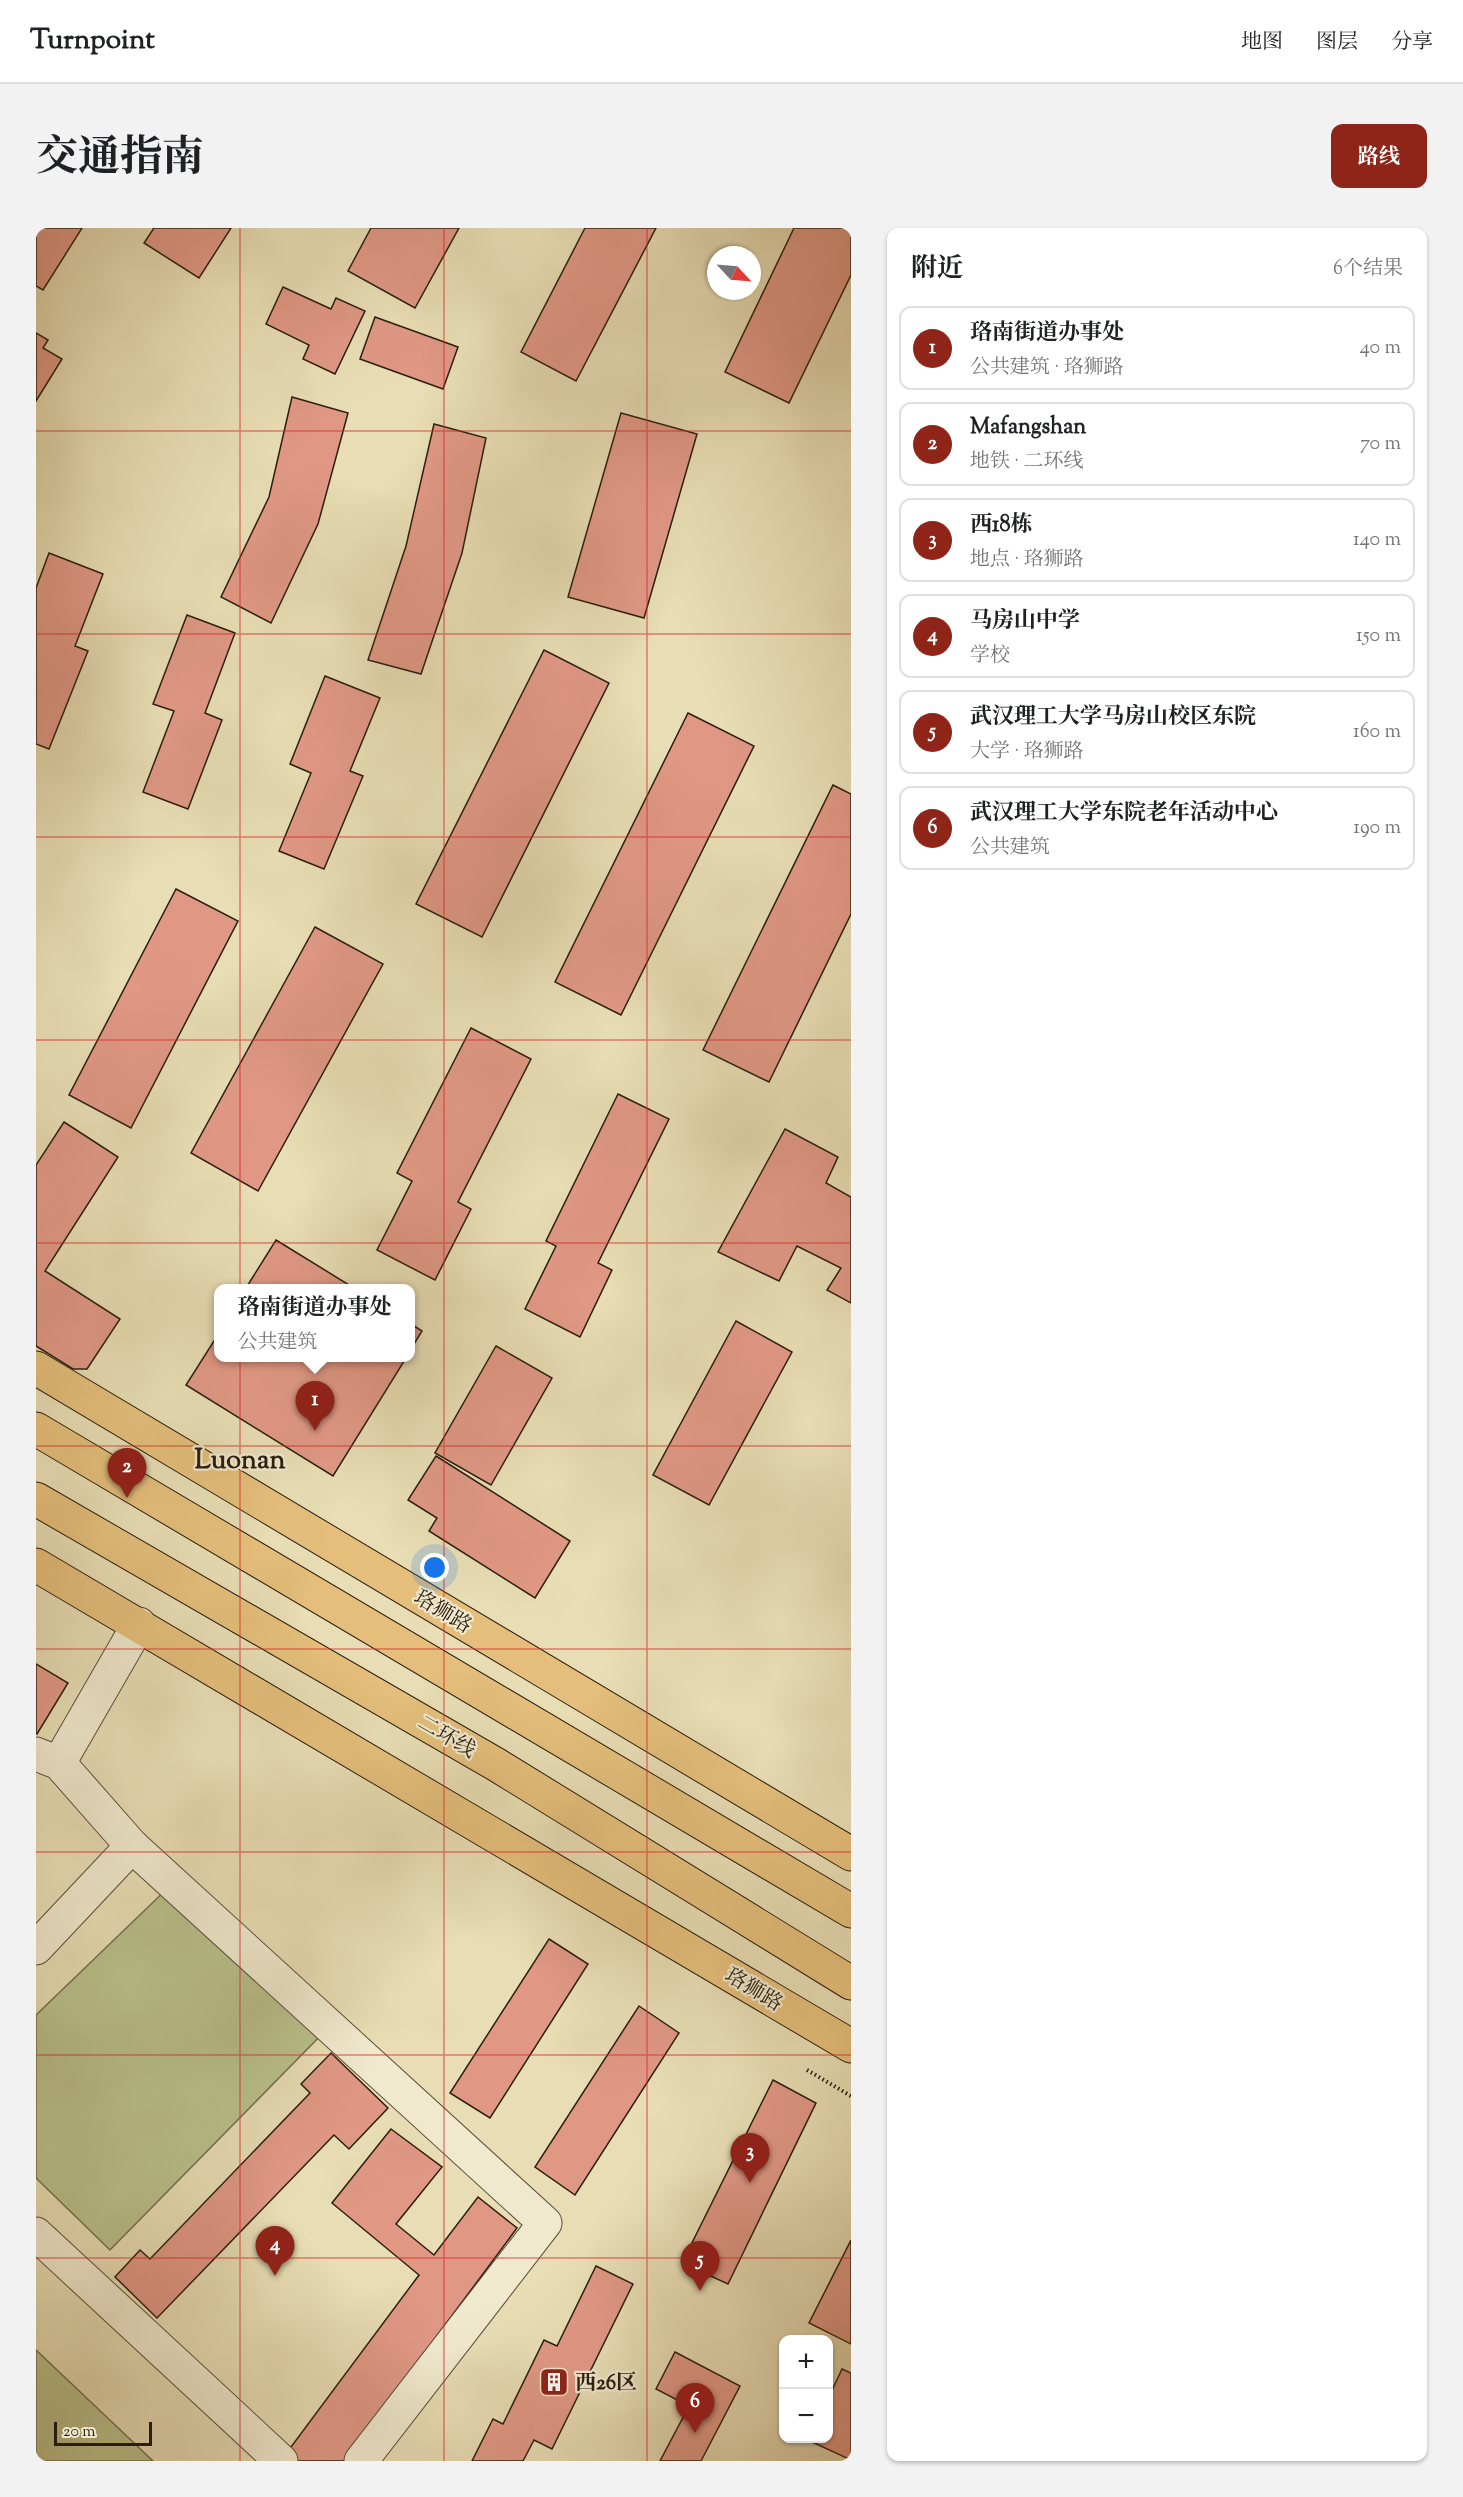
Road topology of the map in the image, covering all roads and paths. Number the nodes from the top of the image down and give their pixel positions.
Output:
1 (36, 1368) edge
2 (36, 1429) edge
3 (36, 1499) edge
4 (36, 1565) edge
5 (139, 1624) junction
6 (48, 1758) edge
7 (132, 1846) junction
8 (851, 1854) edge
9 (851, 1911) edge
10 (36, 1948) edge
11 (851, 1983) edge
12 (851, 2046) edge
13 (807, 2070) dead end
14 (851, 2096) edge
15 (36, 2234) edge
16 (281, 2461) edge
17 (362, 2461) edge

1 - 8 main road, 珞狮路
2 - 9 main road
3 - 11 main road, 二环线
4 - 5 main road, 珞狮路
5 - 6 lane
5 - 12 main road, 珞狮路
6 - 7 lane
7 - 10 lane
7 - 17 lane
13 - 14 path
15 - 16 lane

